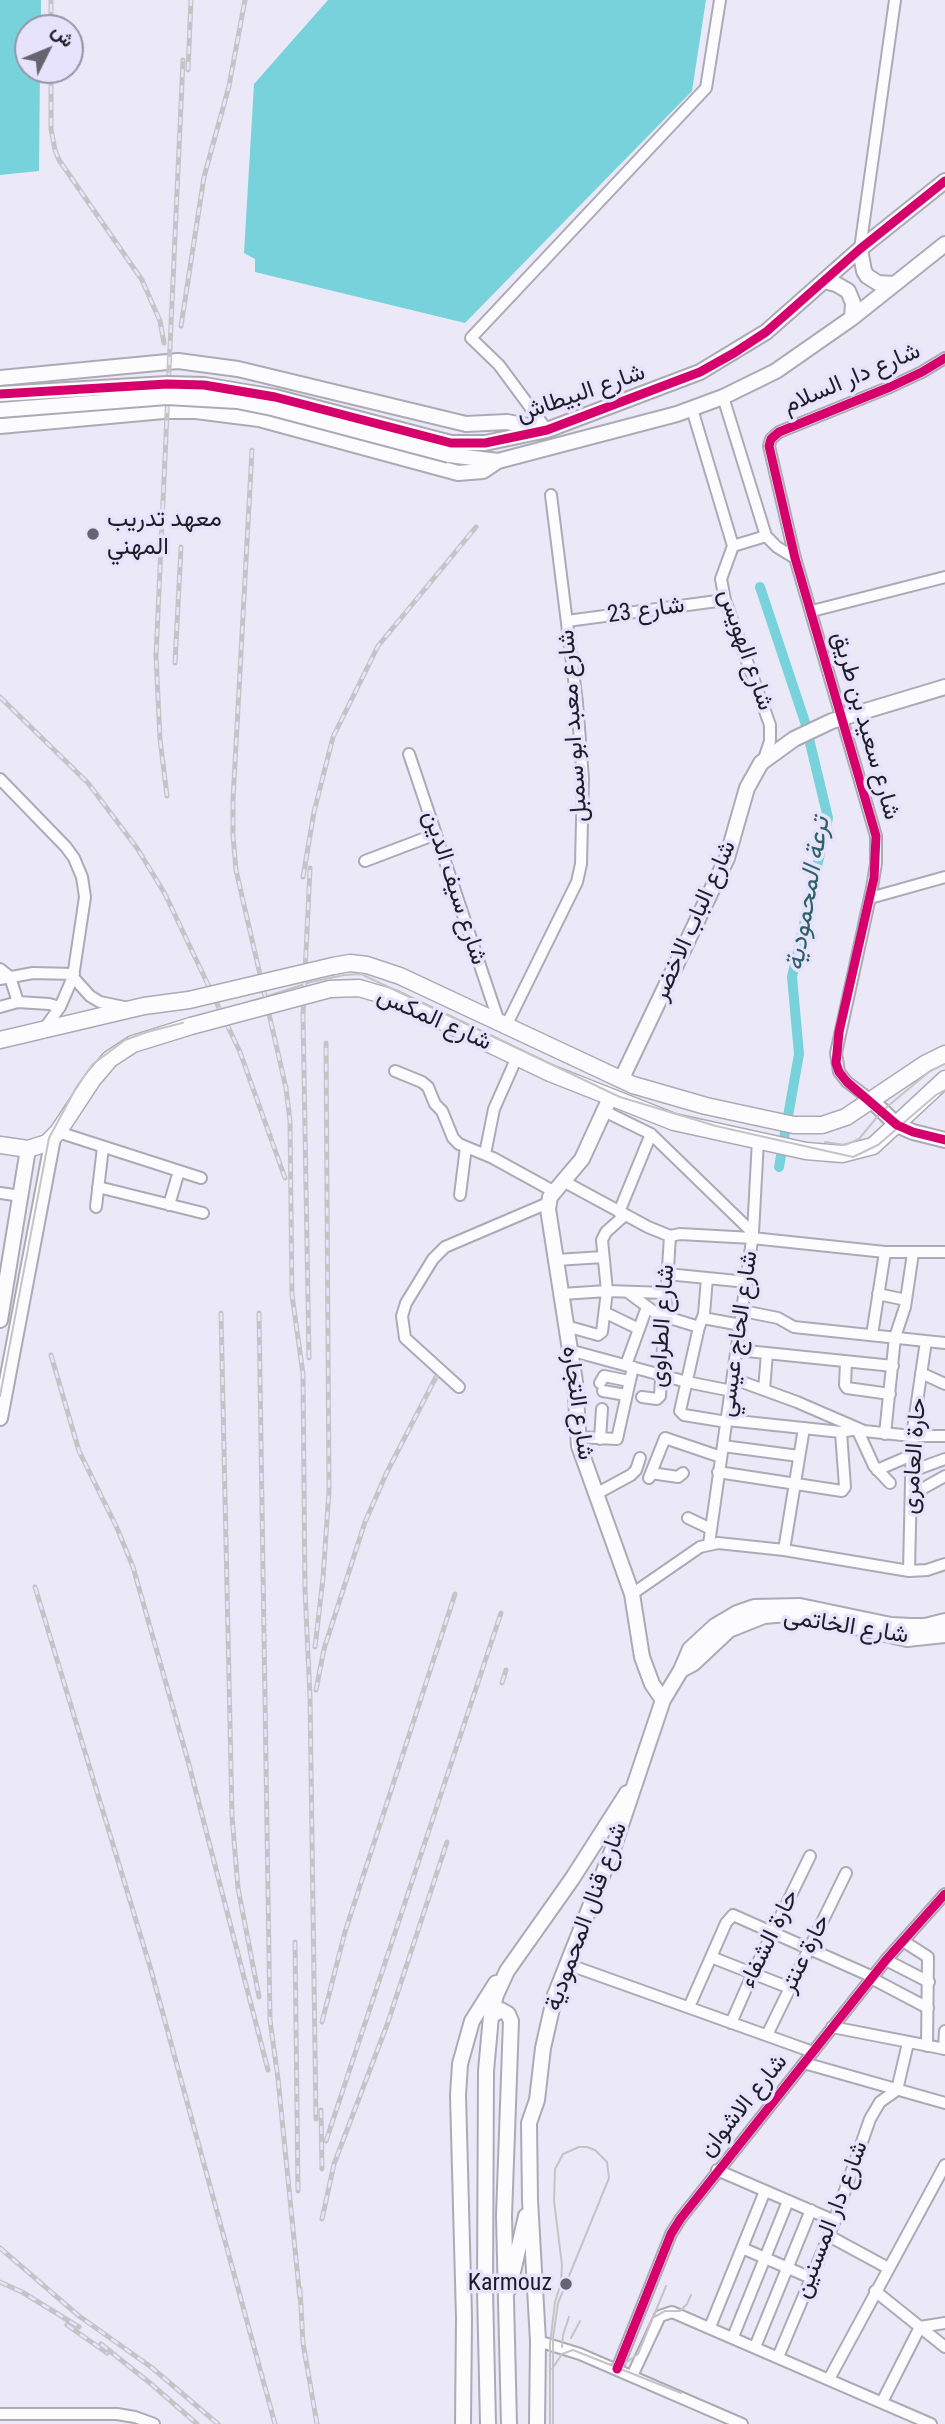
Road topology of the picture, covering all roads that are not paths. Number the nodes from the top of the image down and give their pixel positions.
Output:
1 (720, 0) edge
2 (895, 0) edge
3 (945, 181) edge
4 (945, 244) edge
5 (860, 250) junction
6 (824, 281) junction
7 (894, 284) junction
8 (852, 318) junction
9 (945, 358) edge
10 (0, 378) edge
11 (0, 394) edge
12 (723, 397) junction
13 (692, 409) junction
14 (0, 410) edge
15 (0, 426) edge
16 (547, 430) junction
17 (774, 435) joint
18 (450, 449) junction
19 (499, 461) junction
20 (551, 495) dead end
21 (766, 536) junction
22 (733, 545) junction
23 (795, 558) junction
24 (945, 577) edge
25 (724, 600) junction
26 (812, 611) junction
27 (567, 621) junction
28 (945, 687) edge
29 (841, 717) junction
30 (409, 754) dead end
31 (762, 762) junction
32 (0, 779) edge
33 (436, 834) junction
34 (365, 861) dead end
35 (945, 877) edge
36 (870, 898) junction
37 (0, 969) edge
38 (74, 975) junction
39 (5, 978) edge
40 (18, 1002) junction
41 (144, 1006) junction
42 (0, 1007) edge
43 (60, 1007) junction
44 (502, 1024) junction
45 (44, 1029) junction
46 (0, 1040) edge
47 (945, 1055) edge
48 (517, 1057) junction
49 (395, 1071) dead end
50 (945, 1079) edge
51 (621, 1080) junction
52 (871, 1100) junction
53 (607, 1105) junction
54 (897, 1125) junction
55 (651, 1134) junction
56 (55, 1135) junction
57 (945, 1139) edge
58 (758, 1140) junction
59 (0, 1145) edge
60 (103, 1147) junction
61 (466, 1147) junction
62 (29, 1149) junction
63 (485, 1154) junction
64 (179, 1171) junction
65 (201, 1178) dead end
66 (98, 1187) junction
67 (0, 1192) edge
68 (555, 1192) junction
69 (460, 1195) dead end
70 (21, 1196) junction
71 (169, 1205) junction
72 (96, 1207) dead end
73 (204, 1213) dead end
74 (622, 1213) junction
75 (670, 1236) junction
76 (752, 1236) junction
77 (885, 1252) junction
78 (945, 1252) edge
79 (913, 1253) junction
80 (603, 1258) junction
81 (556, 1260) junction
82 (667, 1274) junction
83 (708, 1278) junction
84 (747, 1282) junction
85 (607, 1291) junction
86 (629, 1293) junction
87 (666, 1293) junction
88 (562, 1294) junction
89 (878, 1294) junction
90 (906, 1300) junction
91 (647, 1307) junction
92 (743, 1311) junction
93 (606, 1313) junction
94 (664, 1317) junction
95 (0, 1320) edge
96 (701, 1322) junction
97 (741, 1325) junction
98 (566, 1326) junction
99 (639, 1329) junction
100 (872, 1335) junction
101 (895, 1337) junction
102 (926, 1341) junction
103 (945, 1342) edge
104 (569, 1350) junction
105 (737, 1350) junction
106 (767, 1353) junction
107 (846, 1362) junction
108 (629, 1366) junction
109 (892, 1366) junction
110 (921, 1373) junction
111 (662, 1374) junction
112 (629, 1381) junction
113 (687, 1382) junction
114 (945, 1384) edge
115 (733, 1385) junction
116 (459, 1387) dead end
117 (764, 1391) junction
118 (890, 1394) junction
119 (626, 1395) junction
120 (642, 1396) dead end
121 (602, 1409) dead end
122 (0, 1418) edge
123 (727, 1421) junction
124 (804, 1428) junction
125 (857, 1429) junction
126 (841, 1432) junction
127 (885, 1434) junction
128 (912, 1436) junction
129 (945, 1436) edge
130 (577, 1437) junction
131 (600, 1439) junction
132 (722, 1451) junction
133 (912, 1455) junction
134 (799, 1456) junction
135 (640, 1458) dead end
136 (945, 1459) edge
137 (877, 1470) junction
138 (719, 1472) junction
139 (912, 1472) junction
140 (683, 1473) dead end
141 (945, 1476) edge
142 (890, 1483) dead end
143 (795, 1485) junction
144 (596, 1494) junction
145 (911, 1495) junction
146 (688, 1518) dead end
147 (711, 1529) junction
148 (709, 1544) junction
149 (784, 1550) junction
150 (945, 1564) edge
151 (909, 1571) junction
152 (632, 1594) junction
153 (945, 1621) edge
154 (945, 1635) edge
155 (681, 1670) junction
156 (663, 1700) junction
157 (635, 1780) junction
158 (810, 1856) dead end
159 (846, 1873) dead end
160 (945, 1894) edge
161 (773, 1932) junction
162 (903, 1941) junction
163 (809, 1948) junction
164 (711, 1957) junction
165 (886, 1960) junction
166 (567, 1964) junction
167 (507, 1971) junction
168 (752, 1973) junction
169 (872, 1978) junction
170 (929, 1982) junction
171 (790, 1988) junction
172 (689, 2007) junction
173 (928, 2008) junction
174 (491, 2016) junction
175 (731, 2023) junction
176 (832, 2027) junction
177 (945, 2031) edge
178 (767, 2035) junction
179 (908, 2043) junction
180 (927, 2046) junction
181 (945, 2049) edge
182 (813, 2052) junction
183 (804, 2063) junction
184 (897, 2090) junction
185 (945, 2102) edge
186 (945, 2165) edge
187 (717, 2170) junction
188 (765, 2191) junction
189 (530, 2200) junction
190 (788, 2201) junction
191 (811, 2210) junction
192 (835, 2221) junction
193 (829, 2236) junction
194 (742, 2248) junction
195 (765, 2258) junction
196 (788, 2268) junction
197 (888, 2269) junction
198 (811, 2278) junction
199 (875, 2291) junction
200 (504, 2311) junction
201 (640, 2312) junction
202 (658, 2319) junction
203 (945, 2323) edge
204 (710, 2327) junction
205 (919, 2327) junction
206 (733, 2337) junction
207 (538, 2341) junction
208 (755, 2347) junction
209 (945, 2347) edge
210 (778, 2357) junction
211 (617, 2369) junction
212 (632, 2376) junction
213 (829, 2379) junction
214 (882, 2402) junction
215 (0, 2414) edge
216 (154, 2424) edge
217 (463, 2424) edge
218 (488, 2424) edge
219 (509, 2424) edge
220 (537, 2424) edge
221 (742, 2424) edge
222 (932, 2424) edge

1 - 16 street
2 - 5 street
3 - 5 street, شارع البيطاش
4 - 7 street, شارع البيطاش
5 - 6 street, شارع البيطاش
5 - 7 street
6 - 8 street
6 - 16 street, شارع البيطاش
7 - 8 street, شارع البيطاش
8 - 12 street, شارع البيطاش
9 - 17 street, شارع دار السلام
10 - 16 street
11 - 18 street, شارع البيطاش, bridge
12 - 13 street, شارع البيطاش
12 - 21 street
13 - 19 street, شارع البيطاش
13 - 22 street
14 - 18 street, شارع البيطاش, bridge
15 - 19 street
16 - 18 street, شارع البيطاش
17 - 23 street, شارع سعيد بن طريق
18 - 19 street, شارع البيطاش
20 - 27 street, شارع معبد ابو سمبل
21 - 22 street
21 - 23 street
22 - 25 street, شارع الهويس
23 - 26 street, شارع سعيد بن طريق
24 - 26 street
25 - 27 street, شارع 23
25 - 31 street, شارع الهويس
26 - 29 street, شارع سعيد بن طريق
27 - 44 street, شارع معبد ابو سمبل
28 - 29 street
29 - 31 street, شارع الباب الاخضر
29 - 36 street, شارع سعيد بن طريق
30 - 33 street, شارع سيف الدين
31 - 51 street, شارع الباب الاخضر
32 - 38 street
33 - 34 street
33 - 44 street, شارع سيف الدين
35 - 36 street
36 - 52 street, شارع سعيد بن طريق
37 - 39 street
38 - 39 street
38 - 41 street
38 - 43 street
39 - 40 street
40 - 42 street
40 - 43 street
41 - 44 main road, شارع المكس, bridge
41 - 45 main road, شارع المكس
43 - 45 street
44 - 51 main road, شارع المكس
45 - 46 main road, شارع المكس
47 - 52 main road, شارع المكس
48 - 53 main road, شارع المكس
48 - 56 main road, شارع المكس, bridge
48 - 63 street
49 - 61 street
50 - 54 main road, شارع المكس
51 - 52 main road, شارع المكس
52 - 54 street
53 - 55 street, شارع الحاج عيسي
53 - 58 main road, شارع المكس
53 - 68 street
54 - 57 street
54 - 58 main road, شارع المكس
55 - 74 street
55 - 76 street, شارع الحاج عيسي
56 - 60 street
56 - 62 main road
56 - 122 street
58 - 76 street
59 - 62 main road
60 - 64 street
60 - 66 street
61 - 63 street
61 - 69 street
62 - 70 street
63 - 68 street
64 - 65 street
64 - 71 street
66 - 71 street
66 - 72 street
67 - 70 street
68 - 74 street
68 - 81 street, شارع التجاره
68 - 116 street
70 - 95 street
71 - 73 street
74 - 75 street
74 - 80 street
75 - 76 street
75 - 82 street, شارع الطراوى
76 - 77 street
76 - 84 street, شارع الحاج عيسي
77 - 79 street
77 - 89 street
78 - 79 street
79 - 90 street
80 - 81 street
80 - 85 street
81 - 88 street, شارع التجاره
82 - 83 street
82 - 87 street, شارع الطراوى
83 - 84 street
83 - 96 street
84 - 92 street, شارع الحاج عيسي
85 - 86 street
85 - 88 street
85 - 93 street
86 - 87 street
86 - 91 street
87 - 94 street, شارع الطراوى
88 - 98 street, شارع التجاره
89 - 90 street
89 - 100 street
90 - 101 street
91 - 94 street
91 - 99 street
92 - 97 street, شارع الحاج عيسي
92 - 100 street
93 - 98 street
93 - 99 street
94 - 96 street
94 - 111 street, شارع الطراوى
96 - 97 street
96 - 113 street
97 - 105 street, شارع الحاج عيسي
98 - 104 street, شارع التجاره
99 - 108 street
100 - 101 street
101 - 102 street
101 - 109 street
102 - 103 street
102 - 110 street, حارة العامرى
104 - 108 street
104 - 130 street, شارع التجاره
105 - 106 street
105 - 115 street, شارع الحاج عيسي
106 - 107 street
106 - 117 street
107 - 109 street
107 - 118 street
108 - 111 street
108 - 112 street
109 - 118 street
110 - 114 street
110 - 128 street, حارة العامرى
111 - 113 street
111 - 120 street, شارع الطراوى
112 - 119 street
112 - 119 street
113 - 115 street
113 - 123 street
115 - 117 street
115 - 123 street, شارع الحاج عيسي
117 - 125 street
118 - 127 street
119 - 131 street
121 - 131 street
123 - 124 street
123 - 132 street, شارع الحاج عيسي
124 - 126 street
124 - 134 street
125 - 126 street
125 - 127 street
125 - 137 street
126 - 143 street
127 - 128 street
128 - 129 street
128 - 133 street, حارة العامرى
130 - 131 street
130 - 144 street, شارع التجاره
132 - 134 street
132 - 138 street, شارع الحاج عيسي
132 - 140 street
133 - 137 street
133 - 139 street, حارة العامرى
134 - 143 street
135 - 144 street
136 - 139 street
137 - 142 street
138 - 143 street
138 - 147 street, شارع الحاج عيسي
139 - 145 street, حارة العامرى
141 - 145 street
143 - 149 street
144 - 152 street, شارع التجاره
145 - 151 street, حارة العامرى
146 - 147 street
147 - 148 street, شارع الحاج عيسي
148 - 149 street
148 - 152 street
149 - 151 street
150 - 151 street
152 - 156 street, شارع التجاره
153 - 155 street, شارع الخاتمى
154 - 155 street, شارع الخاتمى
155 - 156 street, شارع قنال المحمودية
156 - 157 street, شارع قنال المحمودية
157 - 166 street, شارع قنال المحمودية
157 - 167 street
158 - 161 street, حارة الشفاء
159 - 163 street, حارة عنتر
160 - 162 street, شارع الاشوان
161 - 163 street
161 - 164 street
161 - 168 street, حارة الشفاء
162 - 165 street, شارع الاشوان
162 - 170 street
163 - 169 street
163 - 171 street, حارة عنتر
164 - 168 street
164 - 172 street
165 - 169 street, شارع الاشوان
165 - 170 street
166 - 172 street
166 - 189 street, شارع قنال المحمودية
167 - 174 street
167 - 217 street
168 - 171 street
168 - 175 street, حارة الشفاء
169 - 173 street
169 - 176 street, شارع الاشوان
170 - 173 street
171 - 178 street, حارة عنتر
172 - 175 street
173 - 180 street
174 - 200 street
174 - 218 street
175 - 178 street
176 - 179 street
176 - 182 street, شارع الاشوان
177 - 181 street
178 - 182 street
179 - 180 street
179 - 184 street
180 - 181 street
182 - 183 street, شارع الاشوان
183 - 184 street
183 - 187 street, شارع الاشوان
184 - 185 street
184 - 192 street, شارع دار المسنين
186 - 197 street
187 - 188 street
187 - 201 street, شارع الاشوان
188 - 190 street
188 - 194 street
189 - 200 street
189 - 207 street, شارع قنال المحمودية
190 - 191 street
190 - 195 street
191 - 192 street
191 - 196 street
192 - 193 street, شارع دار المسنين
193 - 197 street
193 - 198 street, شارع دار المسنين
194 - 195 street
194 - 204 street
195 - 196 street
195 - 206 street
196 - 198 street
196 - 208 street
197 - 199 street
198 - 210 street, شارع دار المسنين
199 - 205 street
199 - 213 street
200 - 219 street
201 - 202 street
201 - 211 street, شارع الاشوان
202 - 204 street
202 - 212 street
203 - 205 street
204 - 206 street
205 - 209 street
205 - 214 street
206 - 208 street
207 - 211 street
207 - 220 street, شارع قنال المحمودية
208 - 210 street
210 - 213 street
211 - 212 street
212 - 221 street
213 - 214 street
214 - 222 street
215 - 216 street

